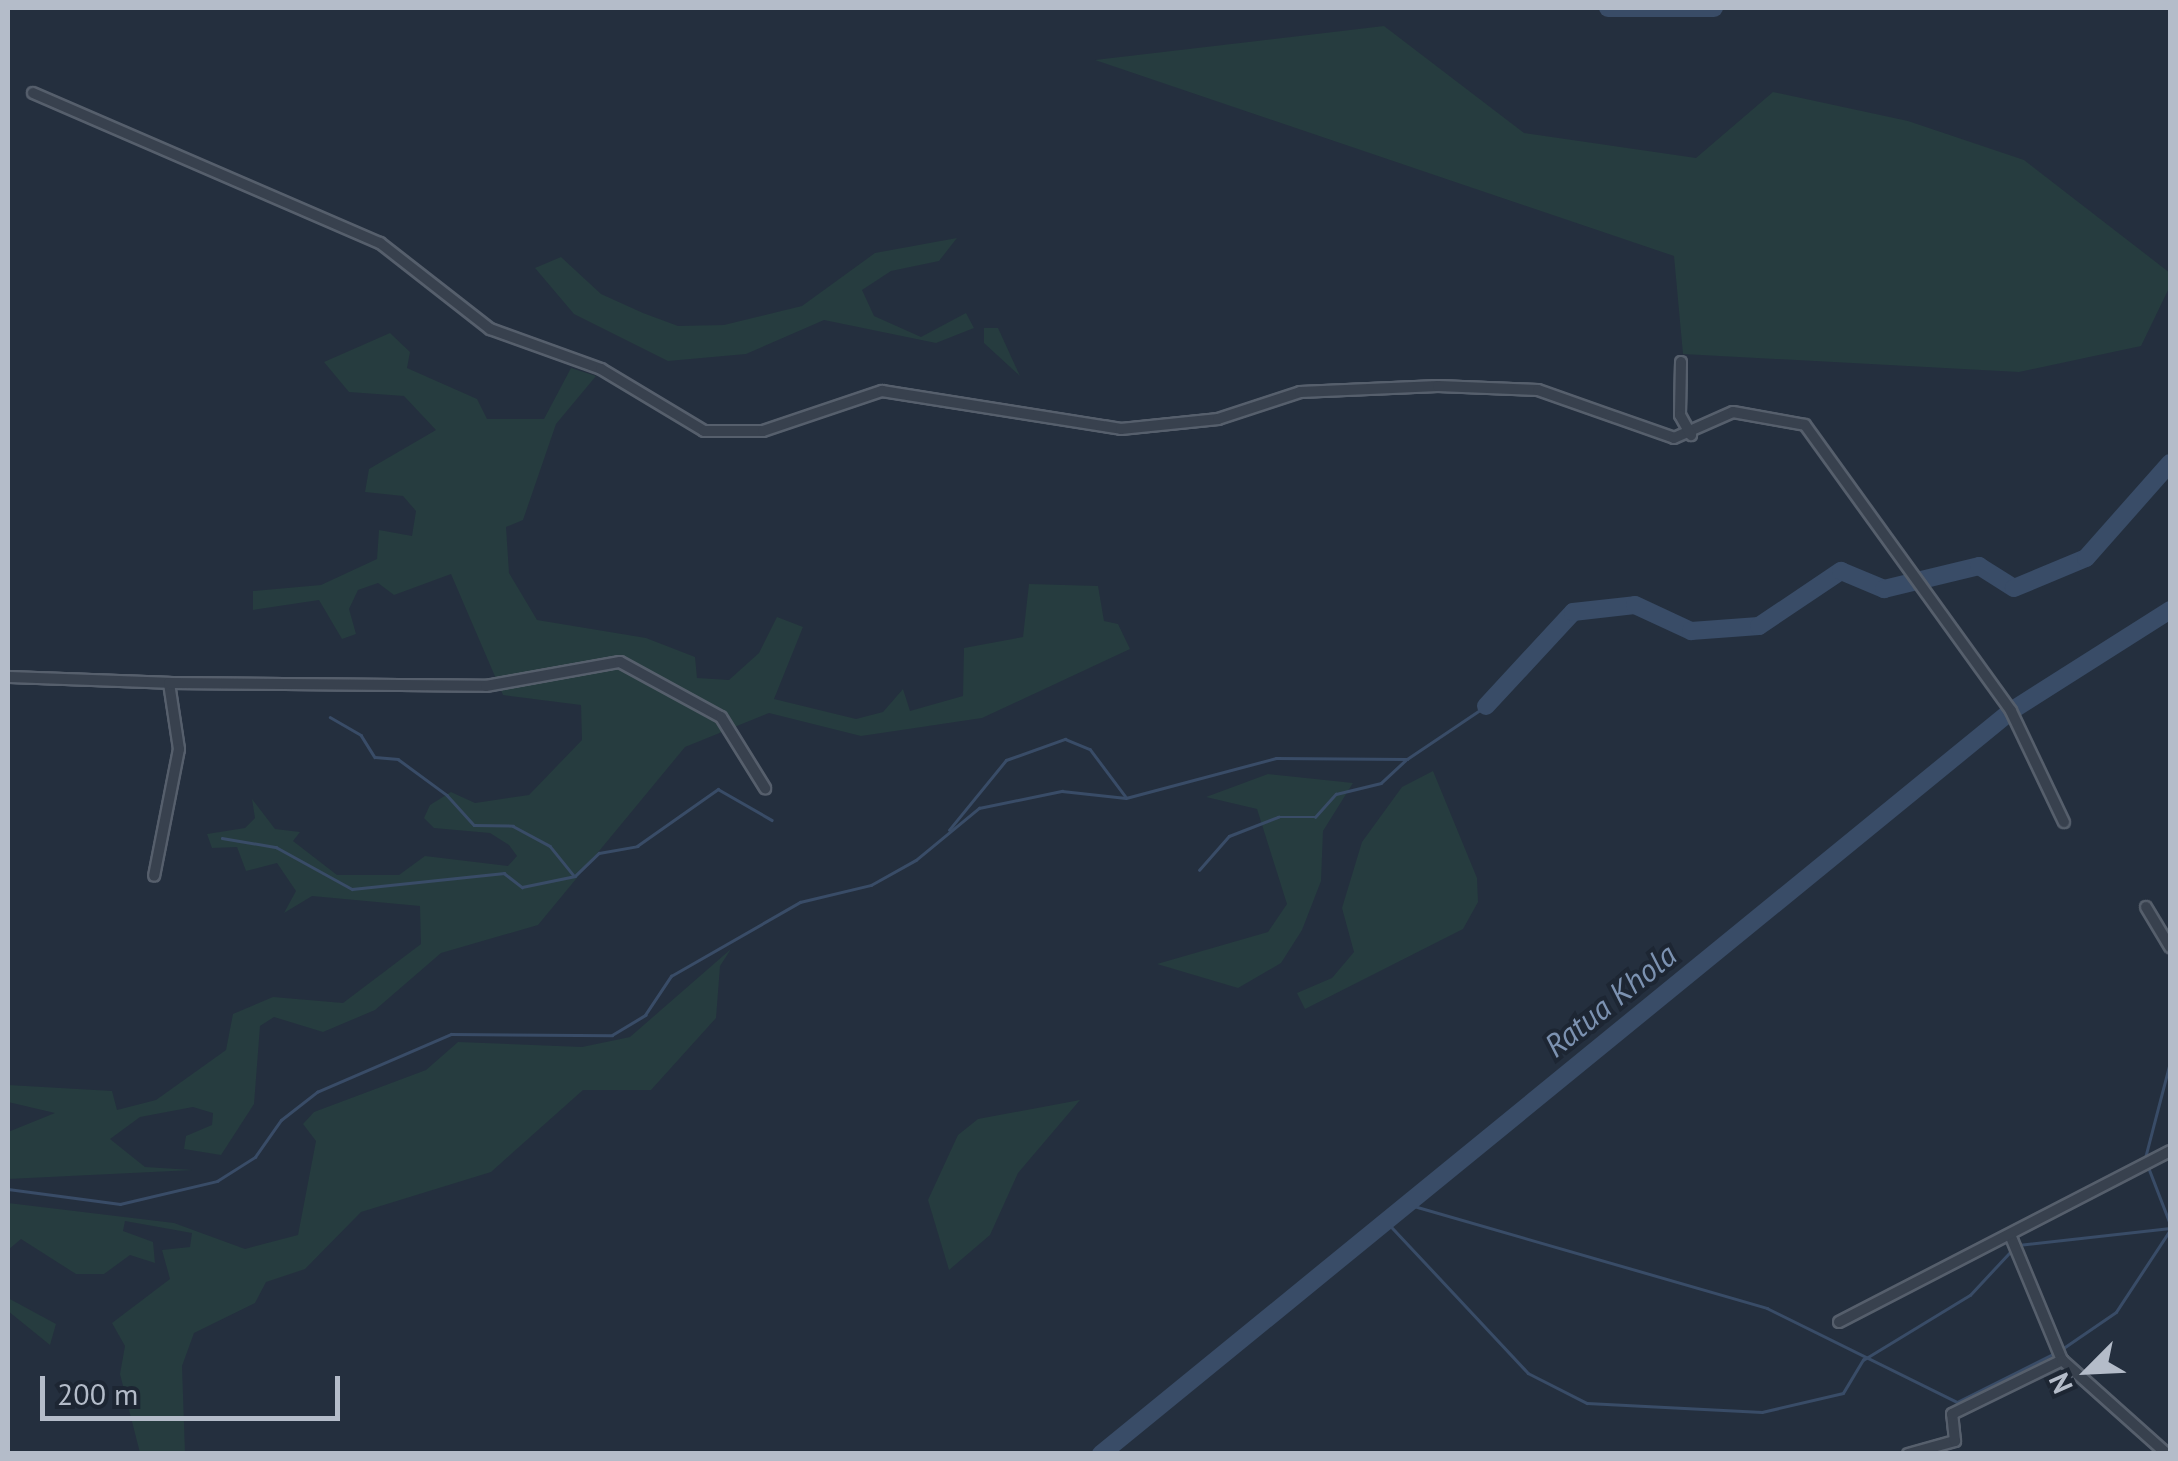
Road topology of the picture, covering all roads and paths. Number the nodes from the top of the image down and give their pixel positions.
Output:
1 (33, 93) dead end
2 (1681, 362) dead end
3 (1691, 436) junction
4 (8, 677) edge
5 (169, 684) junction
6 (765, 788) dead end
7 (2064, 822) dead end
8 (154, 876) dead end
9 (2146, 907) dead end
10 (2170, 947) edge
11 (2170, 1151) edge
12 (2011, 1237) junction
13 (1839, 1322) dead end
14 (2062, 1360) junction
15 (1908, 1454) edge
16 (2167, 1454) edge

1 - 3 street
2 - 3 street
3 - 7 street
4 - 5 street
5 - 6 street
5 - 8 street
9 - 10 street
11 - 12 street
12 - 13 street
12 - 14 street
14 - 15 street
14 - 16 street

